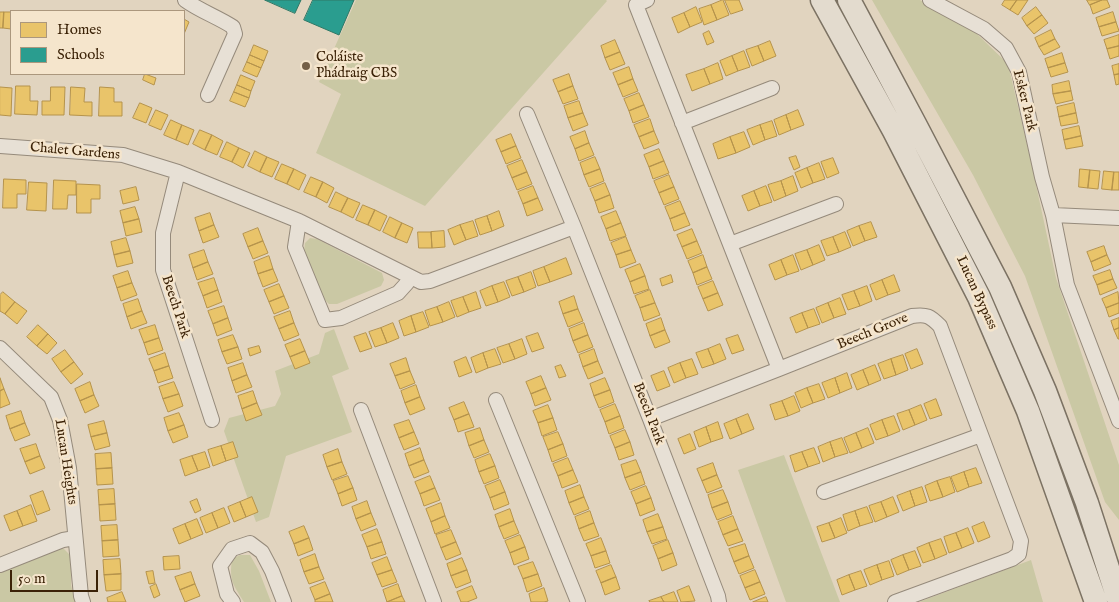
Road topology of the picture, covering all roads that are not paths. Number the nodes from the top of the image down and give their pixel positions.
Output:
1 (185, 0) edge
2 (647, 0) edge
3 (822, 0) edge
4 (849, 0) edge
5 (930, 0) edge
6 (772, 88) dead end
7 (208, 95) dead end
8 (527, 114) dead end
9 (682, 123) junction
10 (0, 146) edge
11 (178, 172) junction
12 (836, 204) dead end
13 (1052, 215) junction
14 (1119, 218) edge
15 (299, 221) junction
16 (574, 227) junction
17 (730, 244) junction
18 (409, 277) junction
19 (0, 348) edge
20 (779, 369) junction
21 (496, 400) dead end
22 (361, 410) dead end
23 (650, 419) junction
24 (212, 420) dead end
25 (1119, 421) edge
26 (981, 436) junction
27 (824, 492) dead end
28 (75, 538) junction
29 (0, 565) edge
30 (83, 602) edge
31 (234, 602) edge
32 (284, 602) edge
33 (434, 602) edge
34 (578, 602) edge
35 (719, 602) edge
36 (895, 602) edge
37 (1096, 602) edge
38 (1119, 602) edge

1 - 7 street
2 - 9 street
3 - 37 highway, Lucan Bypass
4 - 38 highway, Lucan Bypass
5 - 13 street, Esker Park
6 - 9 street
8 - 16 street, Beech Park
9 - 17 street
10 - 11 street, Chalet Gardens
11 - 15 street
11 - 24 street, Beech Park
12 - 17 street
13 - 14 street
13 - 25 street, Esker Park
15 - 18 street
15 - 18 street
16 - 18 street
16 - 23 street, Beech Park
17 - 20 street
19 - 28 street, Lucan Heights
20 - 23 street, Beech Grove
20 - 26 street, Beech Grove
21 - 34 street
22 - 33 street
23 - 35 street, Beech Park
26 - 27 street
26 - 36 street, Beech Grove
28 - 29 street
28 - 30 street, Lucan Heights
31 - 32 street

